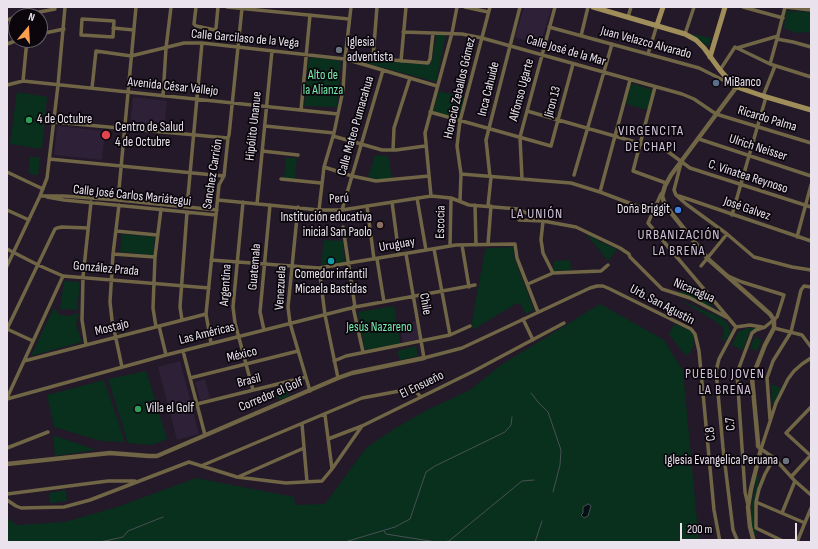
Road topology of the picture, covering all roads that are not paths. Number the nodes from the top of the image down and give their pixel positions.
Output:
1 (64, 7) edge
2 (136, 7) edge
3 (171, 7) edge
4 (196, 7) edge
5 (218, 7) edge
6 (227, 7) edge
7 (351, 7) edge
8 (377, 7) edge
9 (406, 7) edge
10 (452, 7) edge
11 (457, 7) edge
12 (465, 7) edge
13 (490, 7) edge
14 (520, 7) edge
15 (555, 7) edge
16 (588, 7) edge
17 (592, 7) edge
18 (631, 7) edge
19 (663, 7) edge
20 (694, 7) edge
21 (724, 7) edge
22 (743, 7) edge
23 (785, 7) edge
24 (242, 8) junction
25 (601, 8) edge
26 (54, 9) dead end
27 (257, 9) edge
28 (48, 10) edge
29 (811, 10) edge
30 (488, 12) junction
31 (310, 15) junction
32 (628, 17) junction
33 (783, 18) junction
34 (349, 19) junction
35 (657, 25) junction
36 (549, 27) junction
37 (113, 28) junction
38 (64, 29) junction
39 (134, 30) junction
40 (48, 32) edge
41 (403, 32) junction
42 (433, 33) junction
43 (452, 33) junction
44 (685, 34) junction
45 (581, 36) junction
46 (482, 38) junction
47 (778, 38) junction
48 (202, 43) junction
49 (612, 44) junction
50 (510, 46) junction
51 (238, 47) junction
52 (736, 47) junction
53 (811, 47) edge
54 (26, 48) edge
55 (166, 48) junction
56 (272, 51) junction
57 (306, 54) junction
58 (648, 54) junction
59 (542, 55) junction
60 (131, 56) junction
61 (710, 57) junction
62 (345, 58) junction
63 (373, 58) junction
64 (400, 61) junction
65 (573, 64) junction
66 (770, 64) junction
67 (775, 66) junction
68 (383, 70) junction
69 (720, 70) junction
70 (604, 72) junction
71 (811, 77) edge
72 (410, 78) junction
73 (630, 80) junction
74 (23, 81) junction
75 (7, 85) edge
76 (58, 85) junction
77 (437, 86) junction
78 (734, 86) junction
79 (655, 87) junction
80 (92, 88) junction
81 (128, 92) junction
82 (163, 96) junction
83 (765, 97) junction
84 (197, 99) junction
85 (232, 103) junction
86 (267, 107) junction
87 (301, 110) junction
88 (811, 110) edge
89 (527, 111) junction
90 (430, 112) junction
91 (338, 114) junction
92 (716, 114) junction
93 (558, 120) junction
94 (460, 121) junction
95 (54, 122) junction
96 (265, 126) junction
97 (758, 127) junction
98 (125, 128) junction
99 (489, 128) junction
100 (588, 129) junction
101 (334, 134) junction
102 (194, 135) junction
103 (615, 136) junction
104 (520, 137) junction
105 (228, 138) junction
106 (699, 139) junction
107 (640, 143) junction
108 (361, 144) junction
109 (811, 144) edge
110 (425, 146) junction
111 (393, 150) junction
112 (262, 151) junction
113 (298, 155) dead end
114 (749, 156) junction
115 (49, 159) junction
116 (681, 162) junction
117 (122, 166) junction
118 (324, 167) junction
119 (7, 172) edge
120 (190, 173) junction
121 (461, 174) junction
122 (574, 175) dead end
123 (224, 176) junction
124 (352, 176) junction
125 (429, 176) junction
126 (811, 176) edge
127 (490, 177) junction
128 (281, 179) dead end
129 (522, 179) junction
130 (321, 183) junction
131 (666, 183) junction
132 (741, 185) junction
133 (811, 186) edge
134 (43, 189) junction
135 (600, 192) junction
136 (662, 193) junction
137 (676, 195) junction
138 (40, 196) junction
139 (431, 196) junction
140 (46, 197) junction
141 (417, 198) junction
142 (452, 198) junction
143 (118, 200) junction
144 (218, 200) junction
145 (460, 201) junction
146 (91, 202) junction
147 (243, 202) junction
148 (392, 202) junction
149 (257, 204) junction
150 (119, 205) junction
151 (270, 205) junction
152 (475, 205) junction
153 (367, 206) junction
154 (489, 206) junction
155 (805, 206) junction
156 (187, 207) junction
157 (811, 207) edge
158 (298, 208) junction
159 (161, 209) junction
160 (518, 209) junction
161 (7, 210) edge
162 (217, 210) junction
163 (319, 210) junction
164 (342, 210) junction
165 (187, 212) junction
166 (653, 212) junction
167 (216, 215) junction
168 (732, 215) junction
169 (29, 220) junction
170 (543, 221) junction
171 (343, 227) dead end
172 (88, 228) junction
173 (116, 231) junction
174 (727, 234) junction
175 (157, 235) junction
176 (797, 237) junction
177 (811, 241) edge
178 (488, 244) junction
179 (462, 245) junction
180 (476, 245) junction
181 (450, 246) junction
182 (7, 249) edge
183 (434, 249) junction
184 (426, 250) junction
185 (14, 252) junction
186 (113, 254) junction
187 (406, 254) junction
188 (400, 255) junction
189 (155, 257) junction
190 (708, 258) junction
191 (375, 259) junction
192 (212, 260) junction
193 (238, 262) junction
194 (348, 263) junction
195 (265, 264) junction
196 (38, 265) junction
197 (608, 265) dead end
198 (7, 266) edge
199 (292, 266) junction
200 (702, 266) dead end
201 (318, 268) junction
202 (811, 270) edge
203 (552, 274) junction
204 (727, 275) junction
205 (63, 276) junction
206 (83, 277) junction
207 (111, 280) junction
208 (154, 283) junction
209 (528, 284) junction
210 (181, 286) junction
211 (469, 286) junction
212 (475, 286) dead end
213 (811, 287) edge
214 (209, 288) junction
215 (442, 291) junction
216 (414, 296) junction
217 (384, 302) junction
218 (354, 307) junction
219 (538, 312) junction
220 (206, 314) junction
221 (325, 315) junction
222 (728, 318) junction
223 (522, 319) junction
224 (182, 320) junction
225 (774, 320) junction
226 (290, 323) junction
227 (564, 323) dead end
228 (470, 326) dead end
229 (158, 327) junction
230 (736, 327) junction
231 (765, 327) junction
232 (774, 328) junction
233 (7, 329) edge
234 (264, 330) junction
235 (791, 332) junction
236 (450, 335) junction
237 (238, 336) junction
238 (115, 338) junction
239 (421, 340) junction
240 (533, 340) junction
241 (33, 341) junction
242 (211, 344) junction
243 (86, 345) junction
244 (811, 347) edge
245 (183, 350) junction
246 (298, 351) junction
247 (362, 352) junction
248 (166, 355) junction
249 (424, 358) junction
250 (811, 358) edge
251 (24, 360) junction
252 (334, 361) junction
253 (246, 364) junction
254 (122, 367) junction
255 (306, 376) junction
256 (190, 378) junction
257 (338, 378) junction
258 (253, 390) junction
259 (310, 391) junction
260 (421, 397) junction
261 (7, 398) edge
262 (197, 404) junction
263 (811, 407) edge
264 (325, 415) junction
265 (771, 422) junction
266 (302, 424) junction
267 (362, 426) junction
268 (48, 432) dead end
269 (205, 435) junction
270 (328, 439) junction
271 (7, 448) edge
272 (304, 448) junction
273 (761, 449) junction
274 (811, 456) edge
275 (774, 458) junction
276 (7, 464) edge
277 (201, 466) junction
278 (332, 469) junction
279 (237, 477) junction
280 (791, 477) junction
281 (140, 481) junction
282 (795, 481) junction
283 (307, 482) junction
284 (7, 494) edge
285 (811, 495) edge
286 (7, 500) edge
287 (756, 502) junction
288 (748, 507) junction
289 (811, 508) edge
290 (782, 513) junction
291 (805, 523) junction
292 (720, 542) edge
293 (738, 542) edge
294 (754, 542) edge
295 (785, 542) edge
296 (797, 542) edge

1 - 38 street
2 - 39 street
3 - 55 street
4 - 5 street
6 - 24 street
7 - 34 street
8 - 63 street, Calle Mateo Pumacahua
9 - 41 street
10 - 11 street
11 - 43 street
12 - 30 street
13 - 30 street, Horacio Zeballos Gómez
14 - 50 street, Inca Cahuide
15 - 36 street, Alfonso Ugarte
16 - 45 street
17 - 25 main road
18 - 32 street
19 - 35 main road
20 - 44 street
21 - 61 main road
22 - 33 street
23 - 29 street
23 - 33 street
24 - 27 street
24 - 51 street, Sanchez Carrión
25 - 32 main road
26 - 28 street
27 - 31 street
30 - 46 street, Horacio Zeballos Gómez
31 - 34 street
31 - 57 street
32 - 35 main road
33 - 47 street
34 - 62 street
35 - 44 main road
35 - 58 street
36 - 45 street, Juan Velazco Alvarado
36 - 59 street, Alfonso Ugarte
37 - 37 street
37 - 39 street
38 - 40 street
38 - 76 street
39 - 60 street
41 - 42 street, Calle José de la Mar
41 - 64 street
42 - 43 street, Calle José de la Mar
42 - 64 street
43 - 46 street, Calle José de la Mar
43 - 77 street
44 - 61 main road
45 - 49 street, Juan Velazco Alvarado
46 - 50 street, Calle José de la Mar
46 - 94 street, Horacio Zeballos Gómez
47 - 52 street
47 - 53 street
47 - 66 street
48 - 51 street, Calle Garcilaso de la Vega
48 - 55 street, Calle Garcilaso de la Vega
48 - 84 street
49 - 58 street, Juan Velazco Alvarado
49 - 70 street
50 - 59 street, Calle José de la Mar
50 - 99 street, Inca Cahuide
51 - 56 street, Calle Garcilaso de la Vega
51 - 85 street, Sanchez Carrión
52 - 66 street
52 - 69 street
54 - 74 street
55 - 60 street, Calle Garcilaso de la Vega
55 - 82 street
56 - 57 street, Calle Garcilaso de la Vega
56 - 86 street, Hipólito Unanue
57 - 62 street, Calle Garcilaso de la Vega
57 - 87 street
58 - 78 street, Juan Velazco Alvarado
59 - 65 street, Calle José de la Mar
59 - 89 street, Alfonso Ugarte
60 - 80 street, Calle Garcilaso de la Vega
60 - 81 street
61 - 69 main road
62 - 63 street
62 - 68 street
62 - 91 street
63 - 64 street
65 - 70 street, Calle José de la Mar
65 - 93 street, Jiron 13
66 - 67 street
67 - 71 street
67 - 83 street
68 - 72 street
68 - 108 street, Calle Mateo Pumacahua
69 - 78 main road
70 - 73 street, Calle José de la Mar
70 - 100 street
72 - 77 street
72 - 111 street
73 - 79 street, Calle José de la Mar
73 - 103 street
74 - 75 street, Avenida César Vallejo
74 - 76 street, Avenida César Vallejo
76 - 80 street, Avenida César Vallejo
76 - 95 street
77 - 90 street
78 - 83 main road
78 - 92 street
79 - 92 street, Calle José de la Mar
79 - 107 street
80 - 81 street, Avenida César Vallejo
81 - 82 street, Avenida César Vallejo
81 - 98 street
82 - 84 street, Avenida César Vallejo
83 - 88 main road
83 - 97 street
84 - 85 street, Avenida César Vallejo
84 - 102 street
85 - 86 street, Avenida César Vallejo
85 - 105 street, Sanchez Carrión
86 - 87 street, Avenida César Vallejo
86 - 96 street, Hipólito Unanue
87 - 91 street, Avenida César Vallejo
89 - 93 street, C. Vinatea Reynoso
89 - 104 street, Alfonso Ugarte
90 - 94 street
90 - 110 street
91 - 101 street
92 - 97 street, Ricardo Palma
92 - 106 street
93 - 100 street, C. Vinatea Reynoso
93 - 104 street, Jiron 13
94 - 99 street
94 - 121 street, Horacio Zeballos Gómez
95 - 98 street
95 - 115 street
96 - 101 street
96 - 112 street, Hipólito Unanue
97 - 109 street, Ricardo Palma
97 - 114 street
98 - 102 street
98 - 117 street
99 - 104 street
99 - 127 street, Inca Cahuide
100 - 103 street, C. Vinatea Reynoso
100 - 122 street
101 - 108 street
101 - 118 street
102 - 105 street
102 - 120 street
103 - 107 street, C. Vinatea Reynoso
103 - 135 street
104 - 129 street, Alfonso Ugarte
105 - 123 street, Sanchez Carrión
106 - 114 street, Ulrich Neisser
106 - 116 street
107 - 116 street, C. Vinatea Reynoso
107 - 131 street
108 - 111 street
108 - 124 street, Calle Mateo Pumacahua
110 - 111 street
110 - 125 street
112 - 113 street
112 - 149 street, Hipólito Unanue
114 - 126 street, Ulrich Neisser
114 - 132 street
115 - 117 street
115 - 134 street
116 - 131 street
116 - 132 street, C. Vinatea Reynoso
116 - 137 street
117 - 120 street
117 - 143 street
118 - 124 street
118 - 130 street
119 - 134 street
120 - 123 street
120 - 156 street
121 - 127 street
121 - 145 street, Horacio Zeballos Gómez
123 - 144 street, Sanchez Carrión
124 - 125 street
124 - 164 street, Calle Mateo Pumacahua
125 - 139 street
127 - 129 street
127 - 154 street, Inca Cahuide
128 - 130 street
129 - 135 street
130 - 163 street
131 - 136 street
132 - 155 street, C. Vinatea Reynoso
132 - 168 street
133 - 155 street
134 - 138 street
135 - 166 street
136 - 166 street
136 - 190 street
137 - 168 street, José Galvez
137 - 174 street
138 - 140 street, Calle José Carlos Mariátegui
138 - 169 street
139 - 141 street, Perú
139 - 142 street, Perú
140 - 143 street, Calle José Carlos Mariátegui
140 - 146 street, Calle José Carlos Mariátegui
141 - 148 street, Perú
141 - 184 street
142 - 145 street, Perú
142 - 181 street, Escocia
143 - 156 street, Calle José Carlos Mariátegui
144 - 147 street, Perú
144 - 162 street, Sanchez Carrión
145 - 152 street
146 - 150 street, Calle José Carlos Mariátegui
146 - 172 street
147 - 149 street, Perú
147 - 193 street, Argentina
148 - 153 street, Perú
148 - 188 street
149 - 151 street, Perú
150 - 159 street, Calle José Carlos Mariátegui
150 - 173 street
151 - 158 street, Perú
151 - 195 street, Guatemala
152 - 154 street
152 - 180 street
153 - 164 street, Perú
153 - 191 street
154 - 160 street
154 - 178 street, Inca Cahuide
155 - 157 street, C. Vinatea Reynoso
155 - 176 street
156 - 162 street, Calle José Carlos Mariátegui
158 - 163 street, Perú
158 - 199 street, Venezuela
159 - 165 street, Calle José Carlos Mariátegui
159 - 175 street
160 - 170 street
160 - 170 street
161 - 169 street
162 - 167 street, Sanchez Carrión
163 - 164 street, Perú
165 - 167 street, Calle José Carlos Mariátegui
165 - 210 street
166 - 222 street
167 - 192 street, Sanchez Carrión
168 - 176 street, José Galvez
169 - 185 street
170 - 203 street
170 - 222 street, Nicaragua
171 - 194 street
172 - 196 street
172 - 206 street
173 - 175 street
173 - 186 street
174 - 190 street
174 - 202 street
175 - 189 street
176 - 177 street, José Galvez
178 - 180 street, Uruguay
178 - 209 street, Uruguay
179 - 180 street, Uruguay
179 - 181 street, Uruguay
179 - 211 street
181 - 183 street, Uruguay
182 - 185 street, González Prada
183 - 184 street, Uruguay
183 - 215 street, Chile
184 - 187 street, Uruguay
185 - 196 street, González Prada
185 - 198 street
186 - 189 street
186 - 207 street
187 - 188 street, Uruguay
187 - 216 street, Chile
188 - 191 street, Uruguay
189 - 208 street
190 - 200 street
190 - 204 street
191 - 194 street, Uruguay
191 - 217 street
192 - 193 street, Uruguay
192 - 214 street, Sanchez Carrión
193 - 195 street, Uruguay
193 - 237 street, Argentina
194 - 201 street, Uruguay
194 - 218 street
195 - 199 street, Uruguay
195 - 234 street, Guatemala
196 - 205 street, González Prada
196 - 233 street
197 - 203 street
199 - 201 street, Uruguay
199 - 226 street, Venezuela
201 - 221 street
203 - 209 street
204 - 225 street
204 - 225 street
205 - 206 street, González Prada
205 - 241 street
206 - 207 street, González Prada
206 - 243 street
207 - 208 street, González Prada
207 - 238 street
208 - 210 street, González Prada
208 - 229 street
209 - 219 street, Uruguay
210 - 214 street, González Prada
210 - 224 street
211 - 212 street, Las Américas
211 - 215 street, Las Américas
213 - 235 street
214 - 220 street, Sanchez Carrión
215 - 216 street, Las Américas
215 - 236 street, Chile
216 - 217 street, Las Américas
216 - 239 street, Chile
217 - 218 street, Las Américas
218 - 221 street, Las Américas
218 - 247 street
219 - 223 street, Corredor el Golf
219 - 292 street, Urb. San Agustín
220 - 224 street, Mostajo
220 - 242 street, Sanchez Carrión
221 - 226 street, Las Américas
221 - 252 street
222 - 230 street
223 - 240 street
223 - 249 street, Corredor el Golf
224 - 229 street, Mostajo
225 - 231 street, C.7
225 - 232 street
226 - 234 street, Las Américas
226 - 246 street, Venezuela
227 - 240 street, El Ensueño
228 - 236 street
229 - 238 street, Mostajo
229 - 248 street
230 - 231 street
230 - 293 street, C.8
231 - 288 street, C.7
232 - 235 street
232 - 273 street
233 - 241 street
234 - 237 street, Las Américas
235 - 244 street
235 - 265 street
236 - 239 street
237 - 242 street, Las Américas
237 - 253 street, Argentina
238 - 243 street, Mostajo
238 - 254 street
239 - 247 street
239 - 249 street, Chile
240 - 260 street, El Ensueño
241 - 251 street
242 - 245 street, Las Américas
243 - 251 street, Mostajo
245 - 248 street, Las Américas
245 - 256 street
246 - 253 street, México
246 - 255 street, Venezuela
247 - 252 street
248 - 254 street, Las Américas
249 - 257 street, Corredor el Golf
250 - 265 street
251 - 261 street
252 - 257 street
253 - 256 street, México
253 - 258 street, Argentina
254 - 261 street, Las Américas
255 - 258 street, Brasil
255 - 259 street, Venezuela
256 - 262 street
257 - 259 street, Corredor el Golf
258 - 262 street, Brasil
259 - 269 street, Corredor el Golf
260 - 264 street
260 - 267 street, El Ensueño
262 - 269 street
263 - 274 street
264 - 266 street
264 - 270 street
265 - 273 street
266 - 272 street
266 - 277 street
267 - 270 street
267 - 278 street, El Ensueño
268 - 271 street
269 - 276 street, Corredor el Golf
270 - 278 street
272 - 279 street
272 - 283 street
273 - 275 street
273 - 288 street
274 - 280 street
275 - 280 street
275 - 287 street
277 - 279 street, El Ensueño
277 - 281 street, El Ensueño
278 - 283 street, El Ensueño
279 - 283 street, El Ensueño
280 - 282 street
281 - 284 street
281 - 286 street, El Ensueño
282 - 285 street
282 - 290 street
287 - 290 street
287 - 295 street
288 - 294 street
289 - 291 street
290 - 291 street
291 - 296 street

